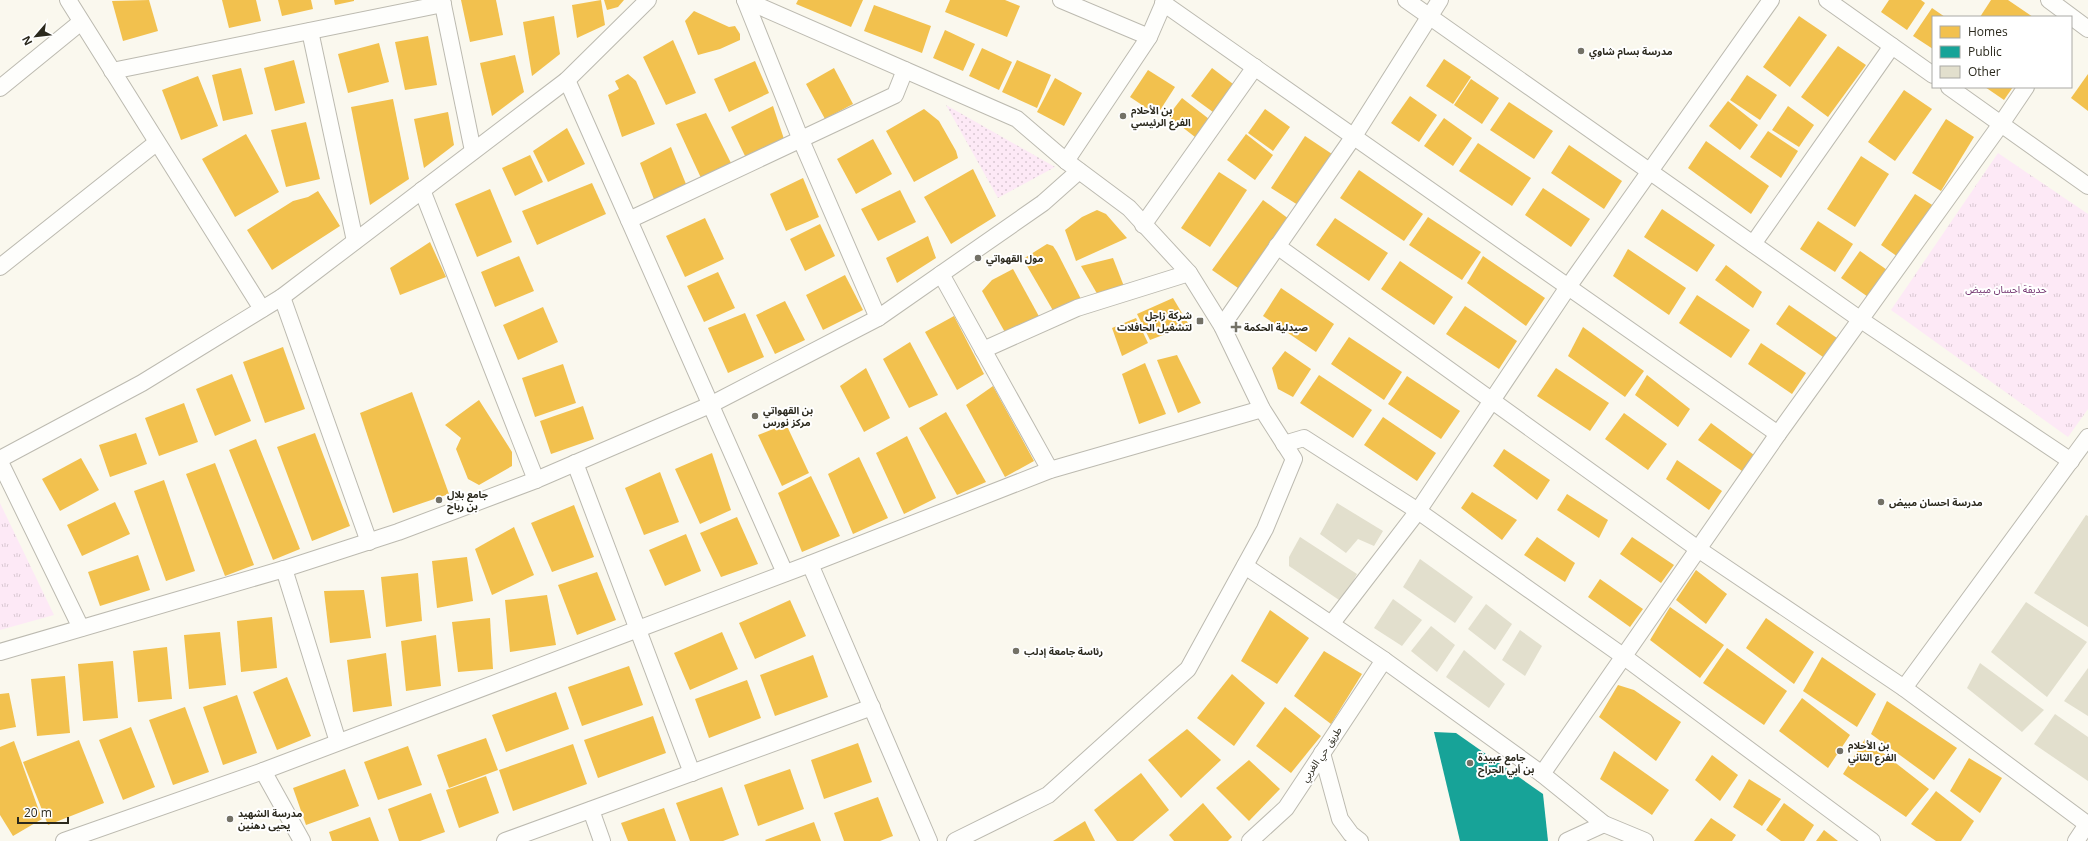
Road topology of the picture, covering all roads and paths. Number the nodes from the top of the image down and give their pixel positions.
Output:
1 (68, 0) edge
2 (648, 0) edge
3 (745, 0) edge
4 (1061, 0) edge
5 (1406, 0) edge
6 (1440, 0) edge
7 (1771, 0) edge
8 (1827, 0) edge
9 (2049, 0) edge
10 (443, 2) edge
11 (1164, 2) edge
12 (1429, 15) junction
13 (2069, 16) edge
14 (2072, 19) edge
15 (82, 22) junction
16 (2088, 29) edge
17 (310, 31) junction
18 (1149, 36) junction
19 (1892, 46) junction
20 (1255, 67) junction
21 (905, 70) junction
22 (112, 71) junction
23 (1932, 74) edge
24 (567, 80) junction
25 (0, 88) edge
26 (1951, 88) edge
27 (2025, 88) edge
28 (2002, 124) junction
29 (1354, 136) junction
30 (801, 140) junction
31 (156, 144) junction
32 (473, 151) junction
33 (1066, 161) junction
34 (1079, 171) junction
35 (1650, 172) junction
36 (2088, 186) edge
37 (422, 190) junction
38 (629, 220) junction
39 (1143, 225) junction
40 (355, 241) junction
41 (1753, 244) junction
42 (1277, 246) junction
43 (0, 268) edge
44 (1189, 273) junction
45 (941, 274) junction
46 (1568, 287) junction
47 (282, 296) junction
48 (262, 309) junction
49 (878, 318) junction
50 (1861, 320) junction
51 (1222, 326) junction
52 (983, 350) junction
53 (1492, 401) junction
54 (710, 404) junction
55 (1262, 409) junction
56 (1778, 434) junction
57 (2088, 437) edge
58 (1284, 444) junction
59 (0, 460) edge
60 (2071, 461) junction
61 (575, 463) junction
62 (1050, 470) junction
63 (536, 480) junction
64 (1418, 511) junction
65 (368, 542) junction
66 (1698, 549) junction
67 (810, 564) junction
68 (1245, 566) junction
69 (284, 570) junction
70 (785, 573) junction
71 (1332, 623) junction
72 (81, 628) junction
73 (639, 629) junction
74 (0, 652) edge
75 (1623, 656) junction
76 (1384, 660) junction
77 (1904, 688) junction
78 (872, 706) junction
79 (338, 742) junction
80 (1322, 754) junction
81 (263, 771) junction
82 (692, 773) junction
83 (1542, 774) junction
84 (591, 810) junction
85 (2088, 823) edge
86 (1604, 824) junction
87 (64, 841) edge
88 (302, 841) edge
89 (506, 841) edge
90 (602, 841) edge
91 (929, 841) edge
92 (954, 841) edge
93 (1250, 841) edge
94 (1360, 841) edge
95 (1567, 841) edge
96 (1645, 841) edge
97 (1872, 841) edge
98 (2076, 841) edge

1 - 15 street
2 - 24 street
3 - 21 street
3 - 30 street
4 - 18 street
5 - 12 street
6 - 12 street
7 - 35 street
8 - 19 street
9 - 13 street
10 - 17 street
10 - 32 street
11 - 18 street
11 - 20 street
12 - 29 street
12 - 35 street
14 - 16 street
15 - 22 street
15 - 25 street
17 - 22 street
17 - 40 street
18 - 33 street
19 - 23 street
19 - 41 street
20 - 29 street
20 - 39 street
21 - 30 street
21 - 33 street
22 - 31 street
24 - 32 street
24 - 38 street
26 - 28 street
27 - 28 street
28 - 36 street
28 - 50 street
29 - 42 street
29 - 46 street
30 - 38 street
30 - 49 street
31 - 43 street
31 - 48 street
32 - 37 street
33 - 34 street
34 - 39 street
34 - 45 street
35 - 41 street
35 - 46 street
37 - 40 street
37 - 63 street
38 - 54 street
39 - 44 street
40 - 47 street
41 - 50 street
42 - 51 street
42 - 53 street
44 - 51 street
44 - 52 street
45 - 49 street
45 - 52 street
46 - 53 street
46 - 56 street
47 - 48 street
47 - 65 street
48 - 59 street
49 - 54 street
50 - 56 street
50 - 60 street
51 - 55 street
52 - 62 street
53 - 64 street
53 - 66 street
54 - 61 street
54 - 70 street
55 - 58 street
55 - 62 street
56 - 66 street
57 - 60 street
58 - 64 street
58 - 68 street
59 - 72 street
60 - 77 street
61 - 63 street
61 - 73 street
62 - 67 street
63 - 65 street
64 - 71 street
64 - 75 street
65 - 69 street
66 - 75 street
66 - 77 street
67 - 70 street
67 - 78 street
68 - 71 street
68 - 92 street
69 - 72 street
69 - 79 street
70 - 73 street
71 - 76 street
72 - 74 street
73 - 79 street
73 - 82 street
75 - 83 street
75 - 97 street
76 - 80 street, طريق حي الغربي
76 - 83 street
77 - 85 street
78 - 82 street
78 - 91 street
79 - 81 street
80 - 93 street, طريق حي الغربي
80 - 94 street
81 - 87 street
81 - 88 street
82 - 84 street
83 - 86 street
84 - 89 street
84 - 90 street
85 - 98 street
86 - 95 street
86 - 96 street

